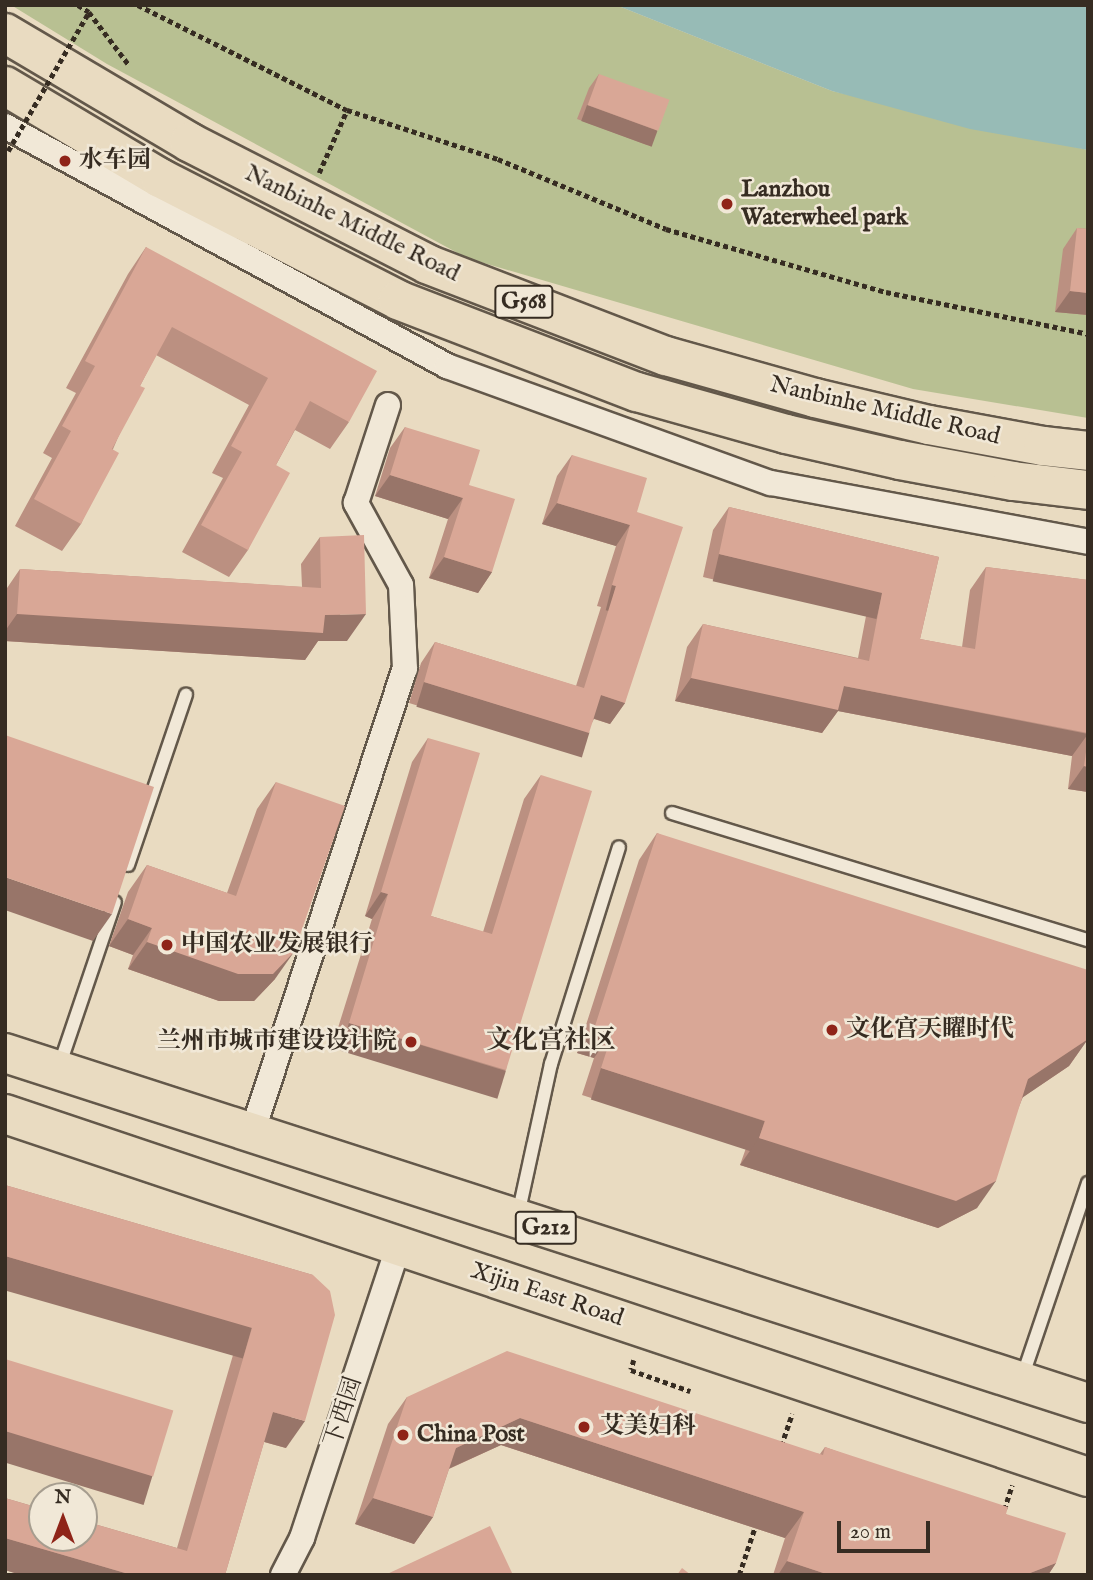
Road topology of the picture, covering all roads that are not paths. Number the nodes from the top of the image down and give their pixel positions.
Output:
1 (5, 33) edge
2 (5, 86) edge
3 (5, 126) edge
4 (388, 405) dead end
5 (1088, 451) edge
6 (1088, 490) edge
7 (1088, 542) edge
8 (186, 695) dead end
9 (672, 813) dead end
10 (619, 847) dead end
11 (124, 876) edge
12 (120, 889) edge
13 (1088, 940) edge
14 (5, 1053) edge
15 (58, 1070) junction
16 (5, 1114) edge
17 (253, 1133) junction
18 (1088, 1183) edge
19 (517, 1219) junction
20 (398, 1247) junction
21 (1021, 1381) junction
22 (1088, 1403) edge
23 (1088, 1477) edge
24 (283, 1575) edge

1 - 5 main road, Nanbinhe Middle Road / G568
2 - 6 main road, Nanbinhe Middle Road / G568
3 - 7 street
4 - 17 street
8 - 11 lane
9 - 13 lane
10 - 19 lane
12 - 15 lane
14 - 15 main road, G212
15 - 17 main road, G212
16 - 20 main road, Xijin East Road / G212
17 - 19 main road, G212
18 - 21 lane
19 - 21 main road, G212
20 - 23 main road, Xijin East Road / G212
20 - 24 street, 下西园
21 - 22 main road, G212

